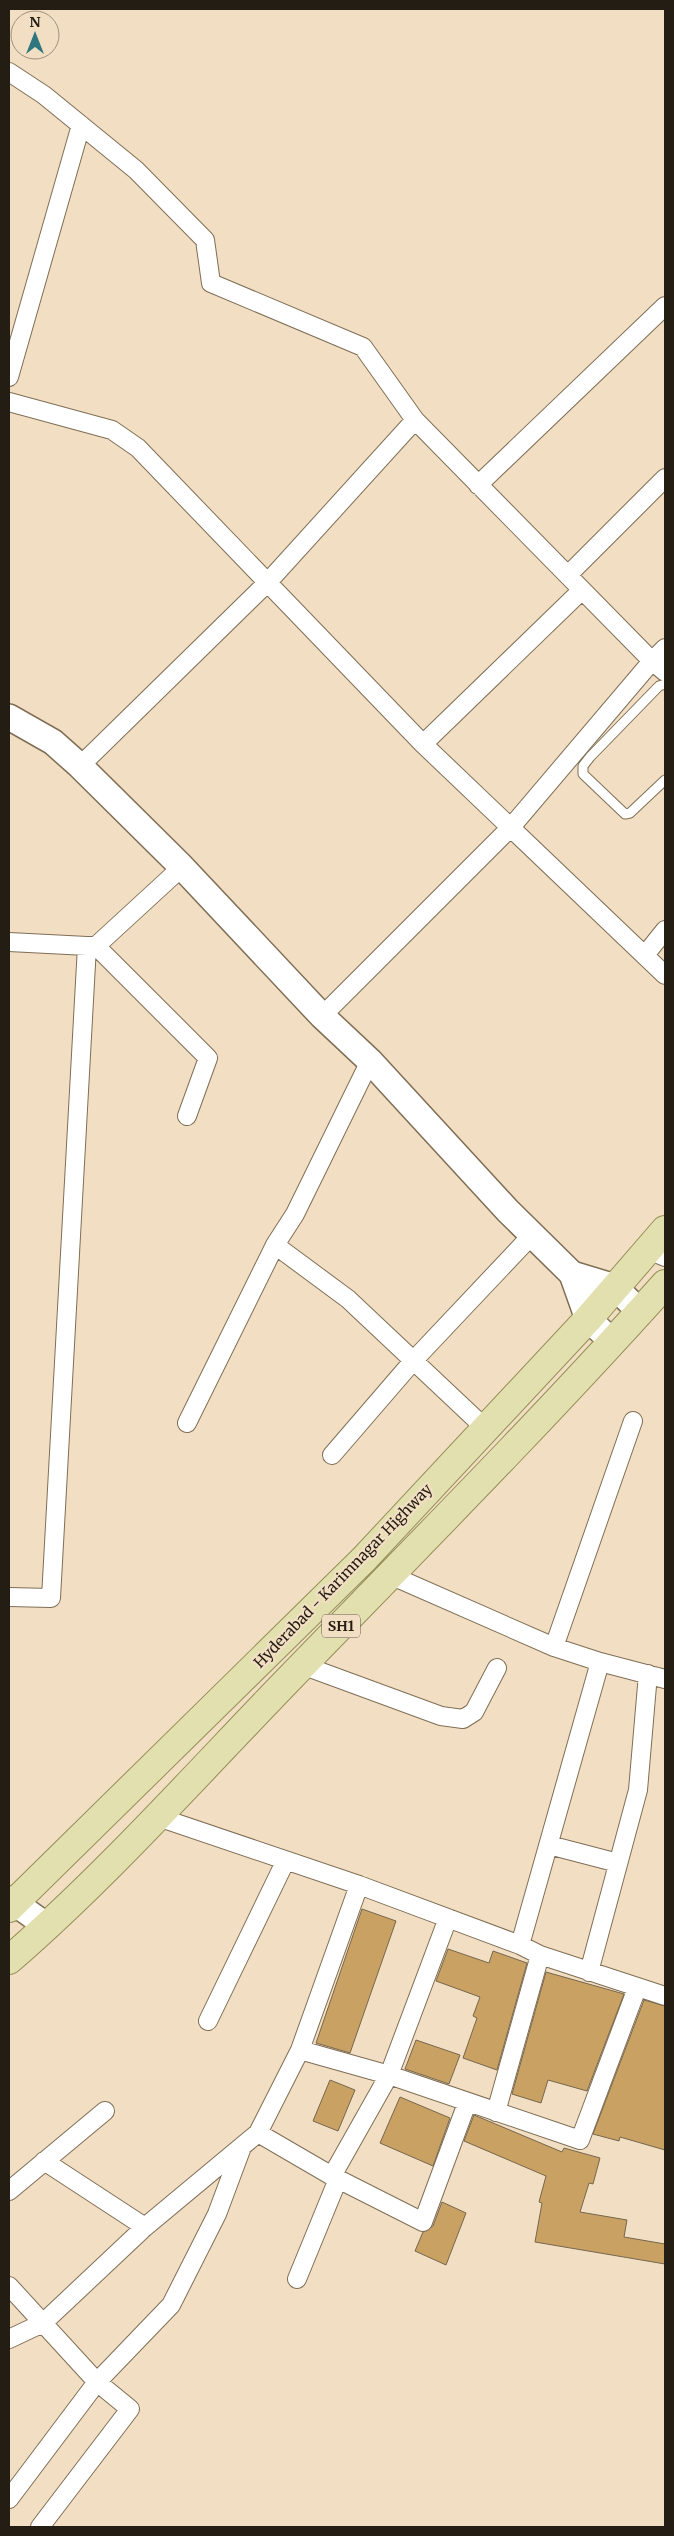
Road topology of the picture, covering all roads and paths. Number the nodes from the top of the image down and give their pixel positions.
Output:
1 (9, 72) edge
2 (81, 125) junction
3 (665, 306) edge
4 (9, 377) edge
5 (9, 402) edge
6 (415, 420) junction
7 (665, 478) edge
8 (478, 485) junction
9 (568, 575) junction
10 (268, 582) junction
11 (582, 590) junction
12 (665, 648) edge
13 (659, 666) edge
14 (665, 684) edge
15 (9, 717) edge
16 (423, 744) junction
17 (80, 766) junction
18 (665, 780) edge
19 (512, 826) junction
20 (182, 867) junction
21 (665, 930) edge
22 (9, 942) edge
23 (92, 946) junction
24 (645, 955) junction
25 (665, 975) edge
26 (322, 1016) junction
27 (370, 1061) junction
28 (187, 1116) dead end
29 (532, 1235) junction
30 (275, 1244) junction
31 (660, 1246) edge
32 (572, 1274) junction
33 (665, 1284) edge
34 (615, 1287) junction
35 (640, 1312) junction
36 (588, 1319) junction
37 (613, 1342) junction
38 (412, 1361) junction
39 (633, 1421) dead end
40 (187, 1422) dead end
41 (485, 1428) junction
42 (332, 1455) dead end
43 (390, 1575) junction
44 (9, 1597) edge
45 (554, 1647) junction
46 (600, 1662) junction
47 (302, 1665) junction
48 (497, 1668) dead end
49 (648, 1674) junction
50 (665, 1679) edge
51 (156, 1816) junction
52 (549, 1845) junction
53 (285, 1862) junction
54 (618, 1862) junction
55 (359, 1885) junction
56 (11, 1903) edge
57 (448, 1918) junction
58 (47, 1926) junction
59 (520, 1945) junction
60 (540, 1955) junction
61 (9, 1960) edge
62 (589, 1972) junction
63 (638, 1988) junction
64 (665, 1996) edge
65 (208, 2021) dead end
66 (300, 2050) junction
67 (389, 2075) junction
68 (467, 2103) junction
69 (105, 2111) dead end
70 (496, 2112) junction
71 (258, 2133) junction
72 (243, 2146) junction
73 (44, 2161) junction
74 (335, 2178) junction
75 (9, 2190) edge
76 (146, 2227) junction
77 (298, 2280) dead end
78 (9, 2286) edge
79 (42, 2323) junction
80 (9, 2339) edge
81 (97, 2382) junction
82 (9, 2499) edge
83 (40, 2527) edge

1 - 2 street
2 - 4 street
2 - 6 street
3 - 8 street
5 - 10 street
6 - 8 street
6 - 10 street
7 - 9 street
8 - 9 street
9 - 11 street
10 - 16 street
10 - 17 street
11 - 13 street
11 - 16 street
12 - 13 street
13 - 19 street
14 - 18 lane
15 - 17 street
16 - 19 street
17 - 20 street
19 - 24 street
19 - 26 street
20 - 23 street
20 - 26 street
21 - 24 street
22 - 23 street
23 - 28 street
23 - 44 street
24 - 25 street
26 - 27 street
27 - 29 street
27 - 30 street
29 - 32 street
29 - 38 street
30 - 38 street
30 - 40 street
31 - 34 main road, Hyderabad - Karimnagar Highway / SH1
32 - 34 street
32 - 36 street
33 - 35 main road, SH1
34 - 35 street
34 - 36 main road, Hyderabad - Karimnagar Highway / SH1
35 - 37 main road, SH1
36 - 37 street
36 - 41 main road, Hyderabad - Karimnagar Highway / SH1
37 - 43 main road, SH1
38 - 41 street
38 - 42 street
39 - 45 street
41 - 56 main road, Hyderabad - Karimnagar Highway / SH1
43 - 45 street
43 - 47 main road, SH1
45 - 46 street
46 - 49 street
46 - 52 street
47 - 48 street
47 - 51 main road, SH1
49 - 50 street
49 - 54 street
51 - 53 street
51 - 58 main road, SH1
52 - 54 street
52 - 59 street
53 - 55 street
53 - 65 street
54 - 62 street
55 - 57 street
55 - 66 street
56 - 58 street
57 - 59 street
57 - 67 street
58 - 61 main road, SH1
59 - 60 street
60 - 62 street
60 - 70 street
62 - 63 street
63 - 64 street
63 - 70 street
66 - 67 street
66 - 71 street
67 - 68 street
67 - 74 street
68 - 70 street
68 - 74 street
69 - 73 street
71 - 72 street
71 - 74 street
72 - 76 street
72 - 81 street
73 - 75 street
73 - 76 street
74 - 77 street
76 - 79 street
78 - 79 street
79 - 80 street
79 - 81 street
81 - 82 street
81 - 83 street

